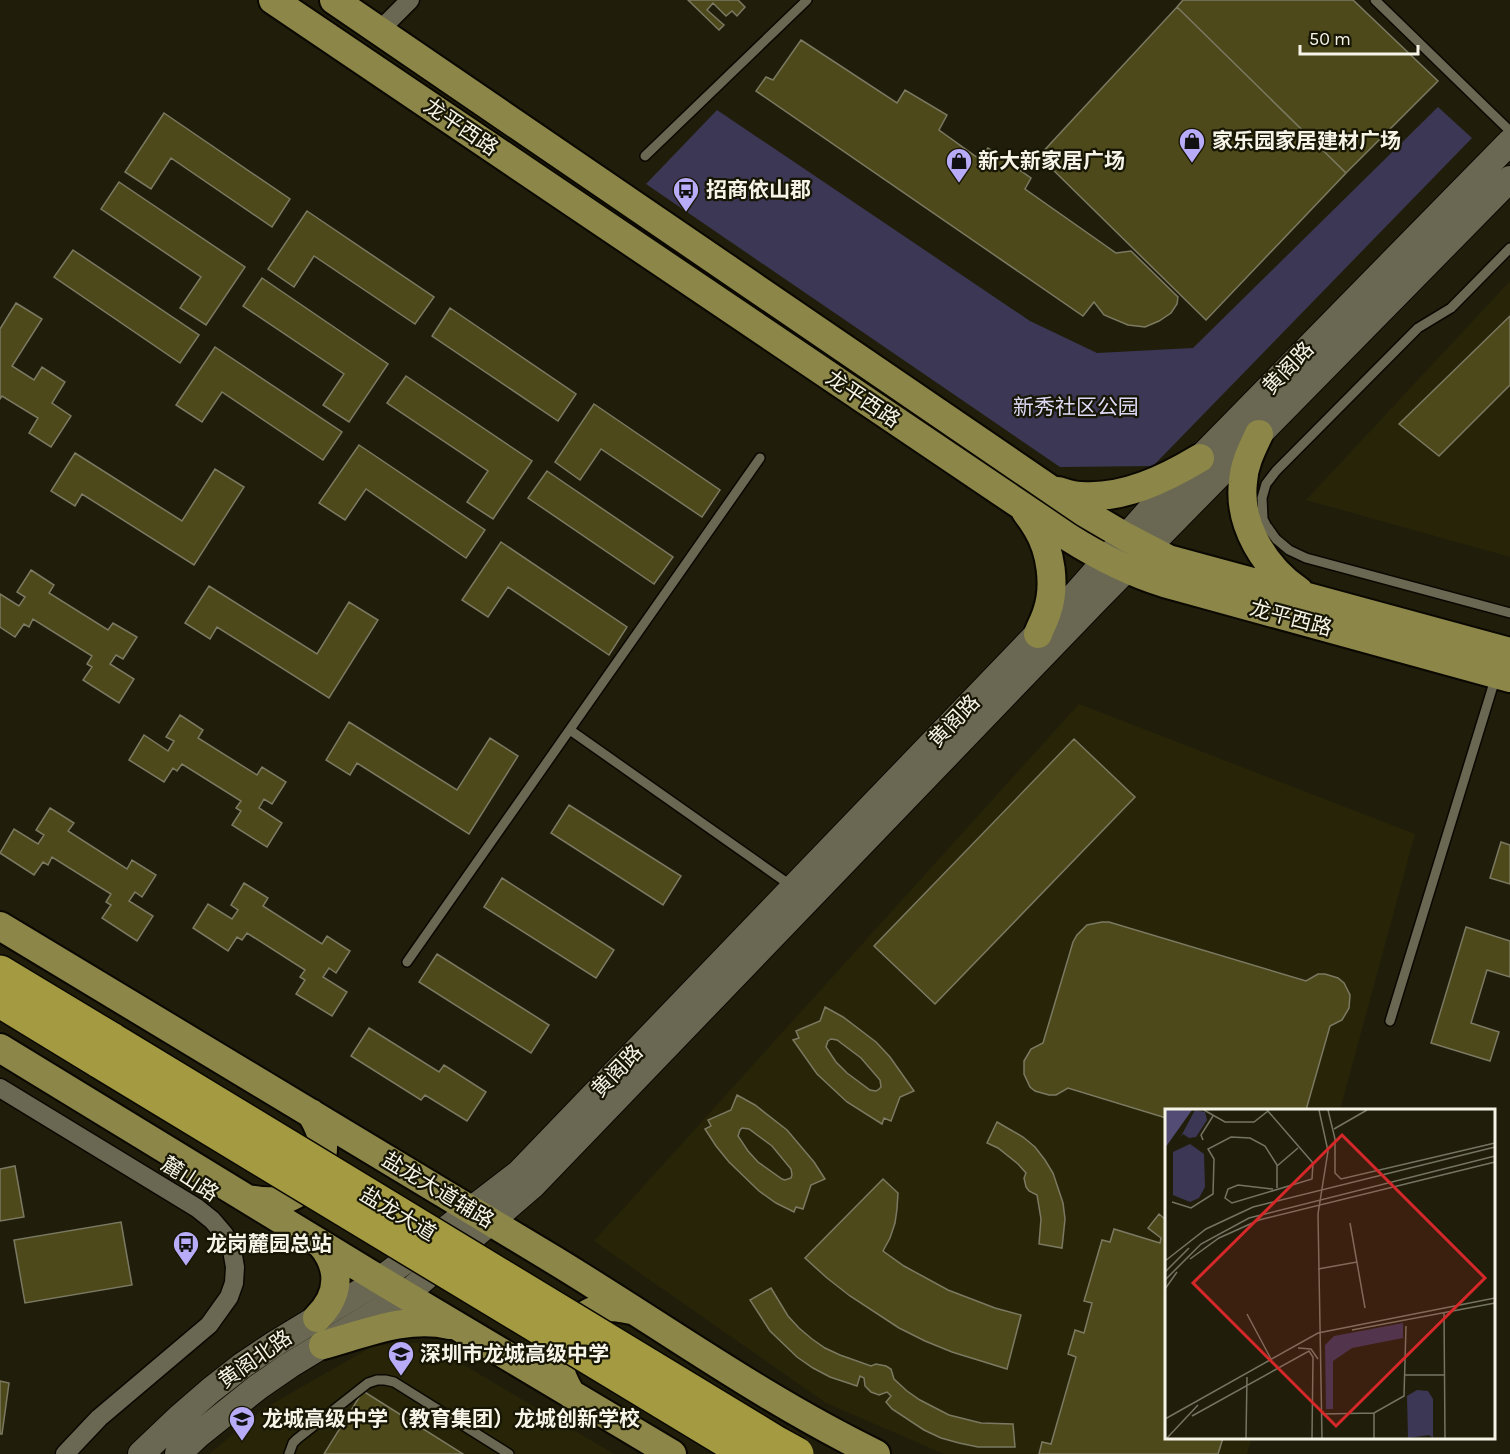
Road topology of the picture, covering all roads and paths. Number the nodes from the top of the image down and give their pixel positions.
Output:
1 (273, 0) edge
2 (334, 0) edge
3 (410, 0) edge
4 (807, 0) edge
5 (1376, 0) edge
6 (379, 31) junction
7 (447, 78) junction
8 (428, 105) junction
9 (1510, 131) edge
10 (1510, 142) edge
11 (645, 156) dead end
12 (1510, 179) edge
13 (1510, 248) edge
14 (903, 389) junction
15 (885, 414) junction
16 (1259, 434) junction
17 (760, 458) dead end
18 (1200, 458) junction
19 (1050, 490) junction
20 (1022, 506) junction
21 (1136, 543) junction
22 (1116, 565) junction
23 (1306, 596) junction
24 (1510, 613) edge
25 (1038, 634) junction
26 (1506, 668) edge
27 (570, 730) junction
28 (801, 893) junction
29 (0, 926) edge
30 (407, 962) dead end
31 (0, 972) edge
32 (0, 1001) edge
33 (1390, 1021) dead end
34 (0, 1048) edge
35 (106, 1051) junction
36 (48, 1077) junction
37 (0, 1088) edge
38 (30, 1106) junction
39 (311, 1113) junction
40 (249, 1199) junction
41 (481, 1216) junction
42 (321, 1244) junction
43 (380, 1280) junction
44 (405, 1295) junction
45 (631, 1310) junction
46 (459, 1327) junction
47 (320, 1331) junction
48 (571, 1394) junction
49 (65, 1454) edge
50 (141, 1454) edge
51 (178, 1454) edge
52 (289, 1454) edge
53 (509, 1454) edge
54 (672, 1454) edge
55 (748, 1454) edge
56 (797, 1454) edge
57 (876, 1454) edge

1 - 8 main road, 龙平西路
2 - 6 main road, 龙平西路
3 - 6 street
4 - 11 lane
5 - 9 lane
6 - 7 main road, 龙平西路
7 - 8 main road
7 - 14 main road, 龙平西路
8 - 15 main road, 龙平西路
10 - 18 main road, 黄阁路
12 - 16 main road, 黄阁路
13 - 24 lane
14 - 15 main road
14 - 19 main road, 龙平西路
15 - 20 main road, 龙平西路
16 - 21 main road, 黄阁路
16 - 23 main road
17 - 27 lane
18 - 19 main road
18 - 21 main road, 黄阁路
19 - 21 main road, 龙平西路
20 - 22 main road, 龙平西路
20 - 25 main road
21 - 22 main road, 黄阁路
21 - 23 main road, 龙平西路
22 - 25 main road, 黄阁路
22 - 26 main road, 龙平西路
22 - 28 main road, 黄阁路
23 - 26 main road, 龙平西路
25 - 28 main road, 黄阁路
26 - 33 lane
27 - 28 lane
27 - 30 lane
28 - 41 main road, 黄阁路
29 - 39 main road, 盐龙大道辅路
31 - 35 highway, 盐龙大道
32 - 35 highway, 盐龙大道
34 - 36 main road
35 - 55 highway, 盐龙大道, bridge
35 - 56 highway, 盐龙大道, bridge
36 - 38 street
36 - 40 main road
37 - 38 street, 麓山路
38 - 49 street, 麓山路
39 - 40 main road
39 - 41 main road, 盐龙大道辅路
40 - 42 main road
41 - 43 main road, 黄阁路
41 - 44 main road, 黄阁路
41 - 45 main road, 盐龙大道辅路
42 - 43 main road
42 - 47 main road
43 - 44 main road
43 - 47 main road, 黄阁北路
44 - 46 main road
44 - 47 main road, 黄阁北路
45 - 48 main road
45 - 57 main road, 盐龙大道辅路
46 - 47 main road
46 - 48 main road
47 - 50 main road, 黄阁北路
47 - 51 main road, 黄阁北路
48 - 54 main road
52 - 53 lane

